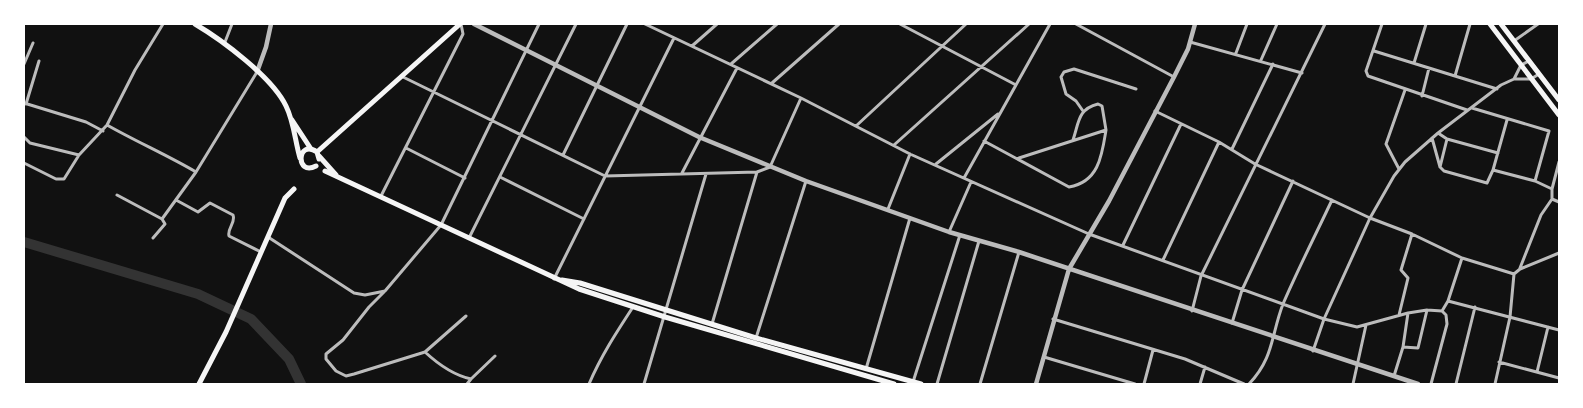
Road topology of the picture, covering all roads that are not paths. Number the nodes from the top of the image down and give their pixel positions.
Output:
1 (163, 24) edge
2 (195, 24) edge
3 (232, 24) edge
4 (271, 24) edge
5 (461, 24) edge
6 (474, 24) edge
7 (539, 24) edge
8 (576, 24) edge
9 (627, 24) edge
10 (644, 24) edge
11 (716, 24) edge
12 (776, 24) edge
13 (839, 24) edge
14 (900, 24) edge
15 (966, 24) edge
16 (1029, 24) edge
17 (1050, 24) edge
18 (1076, 24) edge
19 (1195, 24) edge
20 (1247, 24) edge
21 (1277, 24) edge
22 (1325, 24) edge
23 (1382, 24) edge
24 (1426, 24) edge
25 (1470, 24) edge
26 (1490, 24) edge
27 (1501, 24) edge
28 (1538, 24) edge
29 (907, 25) edge
30 (674, 38) junction
31 (1514, 41) junction
32 (225, 42) junction
33 (1190, 42) junction
34 (33, 43) dead end
35 (692, 46) junction
36 (942, 46) junction
37 (526, 51) junction
38 (1374, 51) junction
39 (1236, 53) junction
40 (1261, 60) junction
41 (39, 61) dead end
42 (1529, 61) junction
43 (1414, 63) junction
44 (24, 64) edge
45 (731, 64) junction
46 (1273, 64) junction
47 (1521, 65) junction
48 (554, 66) junction
49 (981, 67) junction
50 (737, 68) junction
51 (1429, 68) junction
52 (257, 72) junction
53 (1302, 73) junction
54 (1539, 74) junction
55 (1455, 76) junction
56 (403, 77) junction
57 (1174, 77) junction
58 (1514, 79) junction
59 (1531, 79) junction
60 (772, 84) junction
61 (1016, 85) junction
62 (597, 86) junction
63 (1136, 89) dead end
64 (1497, 89) junction
65 (1405, 90) junction
66 (435, 93) junction
67 (1422, 96) junction
68 (801, 98) junction
69 (1559, 100) edge
70 (25, 103) edge
71 (640, 106) junction
72 (1469, 109) junction
73 (1083, 111) junction
74 (1155, 111) junction
75 (1001, 112) junction
76 (289, 115) junction
77 (1559, 115) edge
78 (1507, 120) junction
79 (493, 121) junction
80 (1181, 124) junction
81 (107, 125) junction
82 (856, 126) junction
83 (1106, 130) junction
84 (103, 131) junction
85 (1438, 133) junction
86 (520, 134) junction
87 (24, 137) edge
88 (699, 137) junction
89 (1432, 138) junction
90 (1447, 139) junction
91 (1073, 140) junction
92 (984, 141) junction
93 (1219, 142) junction
94 (894, 145) junction
95 (406, 148) junction
96 (310, 149) junction
97 (1232, 149) junction
98 (1498, 153) junction
99 (910, 154) junction
100 (79, 155) junction
101 (563, 155) junction
102 (318, 156) junction
103 (1019, 158) junction
104 (300, 162) junction
105 (1559, 162) edge
106 (24, 163) edge
107 (936, 164) junction
108 (1255, 164) junction
109 (316, 167) dead end
110 (770, 167) junction
111 (1440, 167) junction
112 (1399, 169) junction
113 (1493, 170) junction
114 (325, 171) dead end
115 (196, 172) junction
116 (757, 172) junction
117 (682, 173) junction
118 (706, 174) junction
119 (337, 175) junction
120 (605, 176) junction
121 (500, 177) junction
122 (465, 178) junction
123 (964, 178) junction
124 (806, 181) junction
125 (1293, 181) junction
126 (1535, 181) junction
127 (971, 182) junction
128 (291, 188) dead end
129 (1552, 189) junction
130 (117, 195) dead end
131 (381, 196) junction
132 (1552, 199) junction
133 (176, 200) junction
134 (1332, 200) junction
135 (1559, 202) edge
136 (888, 209) junction
137 (911, 217) junction
138 (1370, 218) junction
139 (162, 219) junction
140 (584, 219) junction
141 (441, 225) junction
142 (950, 232) junction
143 (1089, 234) junction
144 (1412, 234) junction
145 (961, 235) junction
146 (268, 237) junction
147 (153, 238) dead end
148 (469, 239) junction
149 (979, 241) junction
150 (1123, 245) junction
151 (261, 252) junction
152 (1019, 252) junction
153 (1559, 253) edge
154 (1462, 258) junction
155 (1163, 260) junction
156 (1069, 269) junction
157 (1520, 269) junction
158 (1514, 274) junction
159 (1201, 276) junction
160 (554, 279) junction
161 (1242, 290) junction
162 (385, 291) junction
163 (1448, 301) junction
164 (1283, 305) junction
165 (634, 307) junction
166 (1475, 307) junction
167 (1427, 310) junction
168 (667, 311) junction
169 (1192, 311) junction
170 (1442, 311) junction
171 (1408, 312) junction
172 (1399, 315) junction
173 (466, 316) dead end
174 (1510, 317) junction
175 (665, 318) junction
176 (1053, 318) junction
177 (1324, 319) junction
178 (1232, 324) junction
179 (712, 325) junction
180 (1366, 325) junction
181 (1548, 327) junction
182 (1559, 330) edge
183 (1273, 337) junction
184 (756, 338) junction
185 (1403, 347) junction
186 (1153, 350) junction
187 (1313, 351) junction
188 (425, 352) junction
189 (495, 356) dead end
190 (1043, 356) junction
191 (1499, 362) junction
192 (1356, 366) junction
193 (1205, 367) junction
194 (866, 369) junction
195 (1537, 372) junction
196 (1394, 376) junction
197 (1559, 378) edge
198 (471, 379) junction
199 (913, 382) junction
200 (1402, 382) edge
201 (199, 384) edge
202 (467, 384) edge
203 (588, 384) edge
204 (644, 384) edge
205 (894, 384) edge
206 (921, 384) edge
207 (937, 384) edge
208 (980, 384) edge
209 (1036, 384) edge
210 (1135, 384) edge
211 (1144, 384) edge
212 (1200, 384) edge
213 (1244, 384) edge
214 (1249, 384) edge
215 (1352, 384) edge
216 (1418, 384) edge
217 (1430, 384) edge
218 (1456, 384) edge
219 (1495, 384) edge

1 - 81 street
2 - 32 main road
3 - 32 street
4 - 52 street
5 - 56 main road
5 - 66 street
6 - 37 street
7 - 37 street
8 - 48 street
9 - 62 street
10 - 30 street
11 - 35 street
12 - 45 street
13 - 60 street
14 - 29 street
15 - 36 street
16 - 49 street
17 - 61 street
18 - 57 street
19 - 33 street
20 - 39 street
21 - 40 street
22 - 53 street
23 - 38 street
24 - 43 street
25 - 55 street
26 - 47 main road
27 - 31 main road
28 - 31 street
29 - 36 street
30 - 35 street
30 - 71 street
31 - 42 main road
32 - 52 main road
33 - 39 street
33 - 57 street
34 - 44 street
35 - 45 street
36 - 49 street
36 - 82 street
37 - 48 street
37 - 79 street
38 - 43 street
38 - 65 street
39 - 40 street
40 - 46 street
41 - 70 street
42 - 47 street
42 - 54 main road
43 - 51 street
45 - 50 street
46 - 53 street
46 - 97 street
47 - 58 street
47 - 59 main road
48 - 62 street
48 - 86 street
49 - 61 street
49 - 94 street
50 - 60 street
50 - 88 street
51 - 55 street
51 - 67 street
52 - 76 main road
52 - 115 street
53 - 108 street
54 - 59 street
54 - 69 main road
55 - 64 street
56 - 66 street
56 - 102 main road
57 - 74 street
58 - 59 street
58 - 64 street
59 - 77 main road
60 - 68 street
61 - 75 street
62 - 71 street
62 - 101 street
63 - 73 street
64 - 72 street
65 - 67 street
65 - 112 street
66 - 79 street
66 - 95 street
67 - 72 street
68 - 82 street
68 - 110 street
70 - 84 street
71 - 88 street
71 - 120 street
72 - 78 street
72 - 85 street
73 - 83 street
73 - 91 street
74 - 80 street
74 - 143 street
75 - 92 street
75 - 107 street
76 - 96 main road
76 - 104 main road
78 - 98 street
78 - 126 street
79 - 86 street
79 - 122 street
80 - 93 street
80 - 150 street
81 - 84 street
81 - 115 street
82 - 94 street
83 - 91 street
83 - 103 street
84 - 100 street
85 - 89 street
85 - 90 street
86 - 101 street
86 - 121 street
87 - 100 street
88 - 110 street
88 - 117 street
89 - 111 street
89 - 112 street
90 - 98 street
90 - 111 street
91 - 103 street
92 - 103 street
92 - 123 street
93 - 97 street
93 - 155 street
94 - 99 street
95 - 122 street
95 - 131 street
96 - 102 main road
96 - 104 main road
97 - 108 street
98 - 113 street
99 - 107 street
99 - 136 street
100 - 106 street
101 - 120 street
102 - 119 main road
104 - 109 main road
105 - 129 street
107 - 123 street
108 - 125 street
108 - 159 street
110 - 116 street
110 - 124 street
111 - 113 street
112 - 138 street
113 - 126 street
114 - 119 main road
115 - 133 street
116 - 118 street
116 - 179 street
117 - 118 street
117 - 120 street
118 - 168 street
119 - 131 main road
120 - 140 street
121 - 140 street
121 - 148 street
122 - 141 street
123 - 127 street
124 - 136 street
124 - 184 street
125 - 134 street
125 - 161 street
126 - 129 street
127 - 142 street
127 - 143 street
128 - 146 main road
129 - 132 street
130 - 139 street
131 - 141 main road
132 - 135 street
132 - 157 street
133 - 139 street
133 - 151 street
134 - 138 street
134 - 164 street
136 - 137 street
137 - 142 street
137 - 194 street
138 - 144 street
138 - 177 street
139 - 147 street
140 - 160 street
141 - 148 main road
141 - 162 street
142 - 145 street
143 - 150 street
143 - 156 street
144 - 154 street
144 - 172 street
145 - 149 street
145 - 199 street
146 - 151 main road
146 - 162 street
148 - 160 main road
149 - 152 street
149 - 207 street
150 - 155 street
151 - 201 main road
152 - 156 street
152 - 208 street
153 - 157 street
154 - 158 street
154 - 163 street
155 - 159 street
156 - 169 street
156 - 176 street
157 - 158 street
158 - 174 street
159 - 161 street
159 - 169 street
160 - 165 main road
160 - 168 main road
161 - 164 street
161 - 178 street
162 - 188 street
163 - 166 street
163 - 170 street
164 - 177 street
164 - 183 street
165 - 175 main road
165 - 203 street
166 - 174 street
166 - 218 street
167 - 170 street
167 - 171 street
167 - 185 street
168 - 175 street
168 - 179 main road
169 - 178 street
170 - 217 street
171 - 172 street
171 - 185 street
172 - 180 street
173 - 188 street
174 - 181 street
174 - 191 street
175 - 204 street
175 - 205 main road
176 - 186 street
176 - 190 street
177 - 180 street
177 - 187 street
178 - 183 street
179 - 184 main road
180 - 192 street
181 - 182 street
181 - 195 street
183 - 187 street
183 - 214 street
184 - 194 main road
185 - 196 street
186 - 193 street
186 - 211 street
187 - 192 street
188 - 198 street
189 - 198 street
190 - 209 street
190 - 210 street
191 - 195 street
191 - 219 street
192 - 196 street
192 - 215 street
193 - 212 street
193 - 213 street
194 - 199 main road
195 - 197 street
196 - 200 street
198 - 202 street
199 - 206 main road
200 - 216 street

